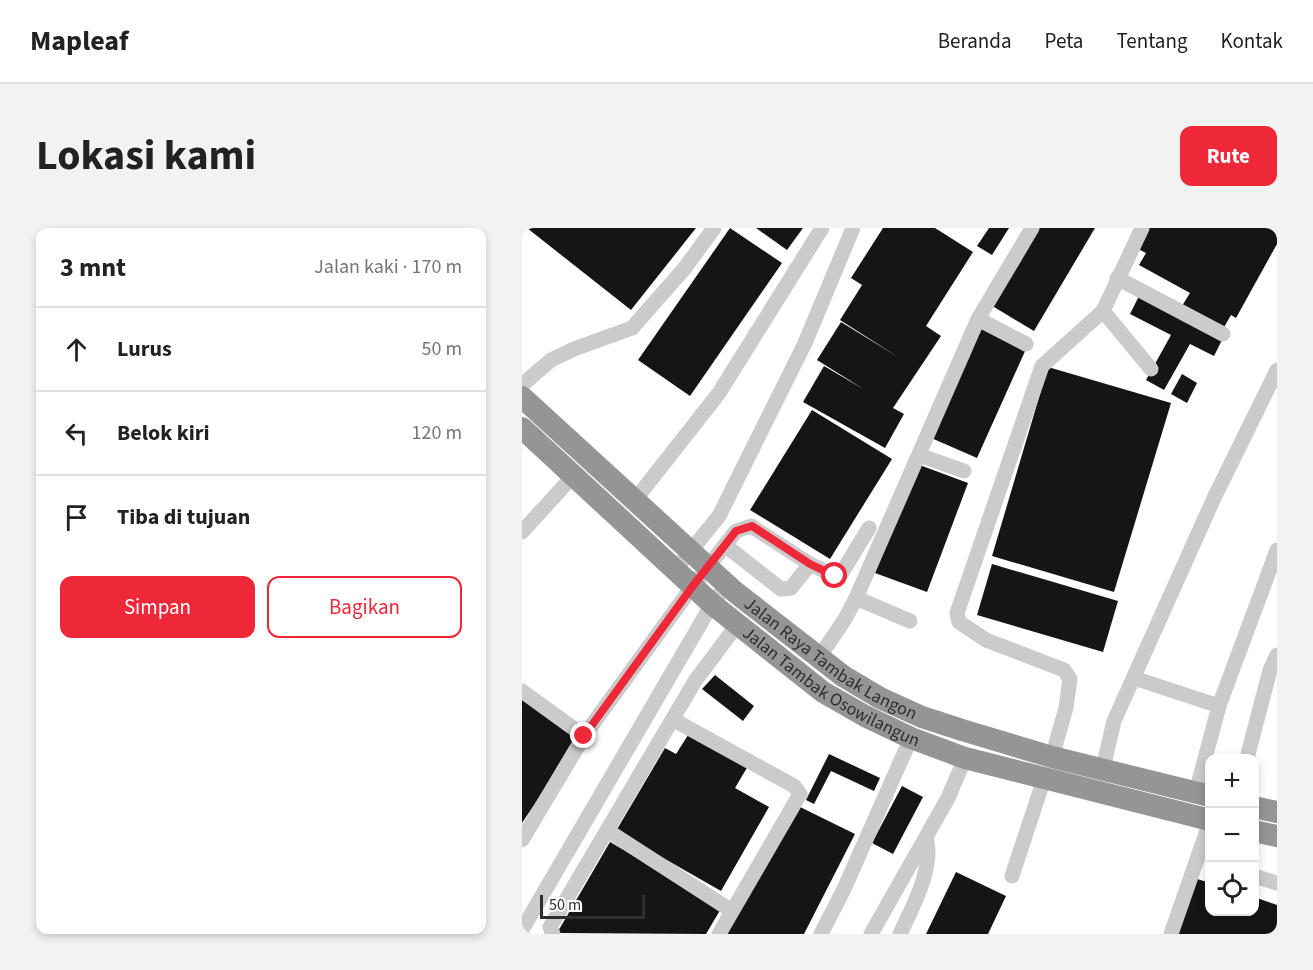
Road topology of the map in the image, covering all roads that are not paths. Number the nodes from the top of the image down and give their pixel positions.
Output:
1 (714, 228) edge
2 (822, 228) edge
3 (853, 228) edge
4 (1032, 228) edge
5 (1142, 228) edge
6 (1117, 278) junction
7 (1102, 311) junction
8 (978, 320) junction
9 (1223, 334) dead end
10 (1026, 344) dead end
11 (1151, 369) dead end
12 (1277, 370) edge
13 (522, 385) edge
14 (522, 397) edge
15 (522, 428) edge
16 (919, 455) junction
17 (964, 471) dead end
18 (573, 476) junction
19 (634, 500) junction
20 (869, 528) dead end
21 (522, 532) edge
22 (726, 546) junction
23 (1277, 550) edge
24 (691, 552) junction
25 (810, 564) junction
26 (708, 567) junction
27 (676, 569) junction
28 (727, 585) junction
29 (692, 587) junction
30 (856, 598) junction
31 (711, 604) junction
32 (910, 621) dead end
33 (737, 625) junction
34 (1277, 655) edge
35 (818, 659) junction
36 (1134, 678) junction
37 (522, 691) edge
38 (1219, 706) junction
39 (674, 720) junction
40 (584, 736) junction
41 (911, 738) junction
42 (1248, 754) edge
43 (1052, 757) junction
44 (964, 758) junction
45 (1103, 768) junction
46 (1044, 779) junction
47 (1203, 794) edge
48 (1259, 808) edge
49 (1277, 812) edge
50 (1205, 820) edge
51 (608, 831) junction
52 (1259, 832) edge
53 (1277, 836) edge
54 (926, 838) junction
55 (522, 840) edge
56 (1203, 860) edge
57 (1012, 876) dead end
58 (1259, 878) edge
59 (1277, 883) edge
60 (732, 910) junction
61 (522, 930) edge
62 (553, 934) edge
63 (719, 934) edge
64 (821, 934) edge
65 (871, 934) edge
66 (900, 934) edge
67 (1171, 934) edge

1 - 13 lane
2 - 19 lane
3 - 24 lane
4 - 8 lane
5 - 6 lane
6 - 7 lane
6 - 9 lane
7 - 11 lane
7 - 43 lane
8 - 10 lane
8 - 16 lane
12 - 36 lane
14 - 19 highway, Jalan Raya Tambak Langon
15 - 18 highway, Jalan Tambak Osowilangun
16 - 17 lane
16 - 30 lane
18 - 21 lane
18 - 27 highway, Jalan Tambak Osowilangun
19 - 24 highway, Jalan Raya Tambak Langon
20 - 25 lane
22 - 25 lane
22 - 25 lane
22 - 26 lane
23 - 38 lane
24 - 26 highway, Jalan Raya Tambak Langon
24 - 27 lane
26 - 28 highway, Jalan Raya Tambak Langon
26 - 29 lane
27 - 29 highway, Jalan Tambak Osowilangun
28 - 31 lane
28 - 35 highway, Jalan Raya Tambak Langon
29 - 31 highway, Jalan Tambak Osowilangun
29 - 40 lane
30 - 32 lane
30 - 35 lane
31 - 33 highway, Jalan Tambak Osowilangun
31 - 61 lane
33 - 39 lane
33 - 41 highway, Jalan Tambak Osowilangun
34 - 42 lane
35 - 43 highway, Jalan Raya Tambak Langon
36 - 38 lane
36 - 45 lane
37 - 40 lane
38 - 47 lane
39 - 51 lane
39 - 60 lane
40 - 55 lane
41 - 44 highway, Jalan Tambak Osowilangun
41 - 64 lane
43 - 45 highway, Jalan Raya Tambak Langon
44 - 46 highway, Jalan Tambak Osowilangun
44 - 54 lane
45 - 47 highway, Jalan Raya Tambak Langon
46 - 50 highway, Jalan Tambak Osowilangun
46 - 57 lane
48 - 49 highway
51 - 60 lane
51 - 62 lane
52 - 53 highway
54 - 65 lane
54 - 66 lane
56 - 67 lane
58 - 59 lane
60 - 63 lane

